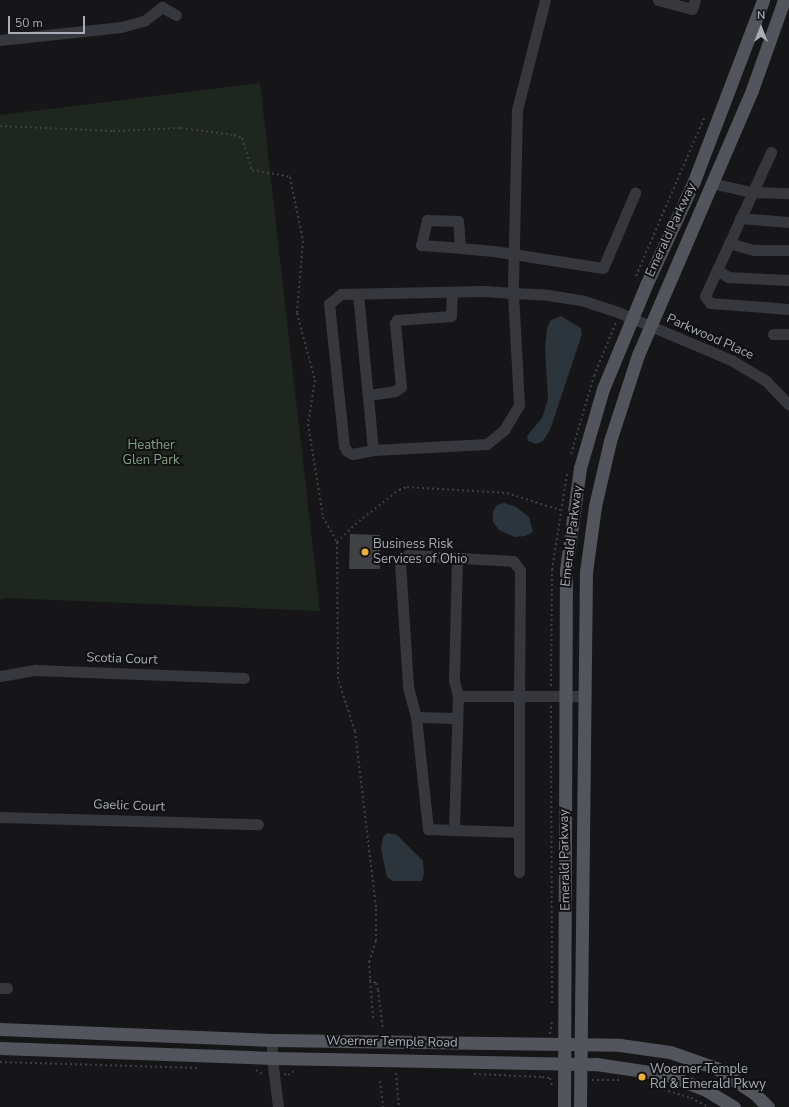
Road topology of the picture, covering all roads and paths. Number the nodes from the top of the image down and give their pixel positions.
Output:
1 (545, 0) edge
2 (658, 0) edge
3 (695, 0) edge
4 (763, 0) edge
5 (784, 0) edge
6 (164, 3) edge
7 (176, 15) dead end
8 (0, 40) edge
9 (0, 126) edge
10 (771, 152) dead end
11 (711, 183) junction
12 (752, 192) junction
13 (635, 193) dead end
14 (789, 193) edge
15 (740, 218) junction
16 (789, 222) edge
17 (729, 243) junction
18 (460, 248) dead end
19 (789, 250) edge
20 (515, 255) junction
21 (717, 270) junction
22 (789, 280) edge
23 (452, 292) junction
24 (513, 293) junction
25 (358, 294) junction
26 (789, 309) edge
27 (632, 318) junction
28 (650, 325) junction
29 (773, 334) dead end
30 (789, 334) edge
31 (368, 395) junction
32 (789, 405) edge
33 (373, 450) junction
34 (560, 510) dead end
35 (337, 542) junction
36 (457, 558) junction
37 (0, 676) edge
38 (244, 678) dead end
39 (458, 696) junction
40 (519, 696) junction
41 (563, 696) junction
42 (584, 696) junction
43 (416, 717) junction
44 (457, 718) junction
45 (0, 817) edge
46 (258, 824) dead end
47 (454, 830) junction
48 (519, 832) junction
49 (519, 872) dead end
50 (369, 980) junction
51 (373, 1018) dead end
52 (0, 1029) edge
53 (383, 1029) dead end
54 (272, 1040) junction
55 (565, 1044) junction
56 (581, 1044) junction
57 (0, 1048) edge
58 (272, 1058) junction
59 (0, 1062) edge
60 (565, 1063) junction
61 (581, 1064) junction
62 (204, 1068) dead end
63 (250, 1069) dead end
64 (297, 1070) dead end
65 (268, 1072) dead end
66 (388, 1072) dead end
67 (282, 1073) dead end
68 (396, 1073) junction
69 (404, 1073) dead end
70 (472, 1074) dead end
71 (597, 1080) dead end
72 (622, 1080) dead end
73 (380, 1081) dead end
74 (642, 1083) dead end
75 (552, 1093) dead end
76 (278, 1107) edge
77 (383, 1107) edge
78 (399, 1107) edge
79 (564, 1107) edge
80 (580, 1107) edge
81 (708, 1107) edge
82 (734, 1107) edge
83 (768, 1107) edge

1 - 20 street
2 - 3 street
4 - 27 main road, Emerald Parkway
5 - 11 main road, Emerald Parkway
6 - 7 street
6 - 8 street
9 - 35 path
10 - 12 street
11 - 12 street
11 - 28 main road, Emerald Parkway
12 - 14 street
12 - 15 street
13 - 20 street
15 - 16 street
15 - 17 street
17 - 19 street
17 - 21 street
18 - 20 street
20 - 24 street
21 - 22 street
21 - 26 street
23 - 24 street, Parkwood Place
23 - 25 street, Parkwood Place
23 - 31 street
24 - 27 street, Parkwood Place
24 - 33 street
25 - 31 street
25 - 33 street, Parkwood Place
27 - 28 street, Parkwood Place
27 - 41 main road, Emerald Parkway
28 - 32 street, Parkwood Place
28 - 42 main road, Emerald Parkway
29 - 30 street
31 - 33 street
34 - 35 path
35 - 50 path
36 - 39 street
36 - 40 street
36 - 43 street
37 - 38 street, Scotia Court
39 - 40 street
39 - 44 street
40 - 41 street
40 - 48 street
41 - 42 street
41 - 55 main road, Emerald Parkway
42 - 56 main road, Emerald Parkway
43 - 44 street
43 - 47 street
44 - 47 street
45 - 46 street, Gaelic Court
47 - 48 street
48 - 49 street
50 - 51 path
50 - 53 path
52 - 54 main road, Woerner Temple Road
54 - 55 main road, Woerner Temple Road
54 - 58 street
55 - 56 main road, Woerner Temple Road
55 - 60 main road, Emerald Parkway
56 - 61 main road, Emerald Parkway
56 - 83 main road, Woerner Temple Road
57 - 58 main road, Woerner Temple Road
58 - 60 main road, Woerner Temple Road
58 - 76 street
59 - 62 path
60 - 61 main road, Woerner Temple Road
60 - 79 main road, Emerald Parkway
61 - 80 main road, Emerald Parkway
61 - 82 main road, Woerner Temple Road
63 - 65 path
64 - 67 path
66 - 68 path
68 - 69 path
68 - 78 path
70 - 75 path
71 - 72 path
73 - 77 path
74 - 81 path

